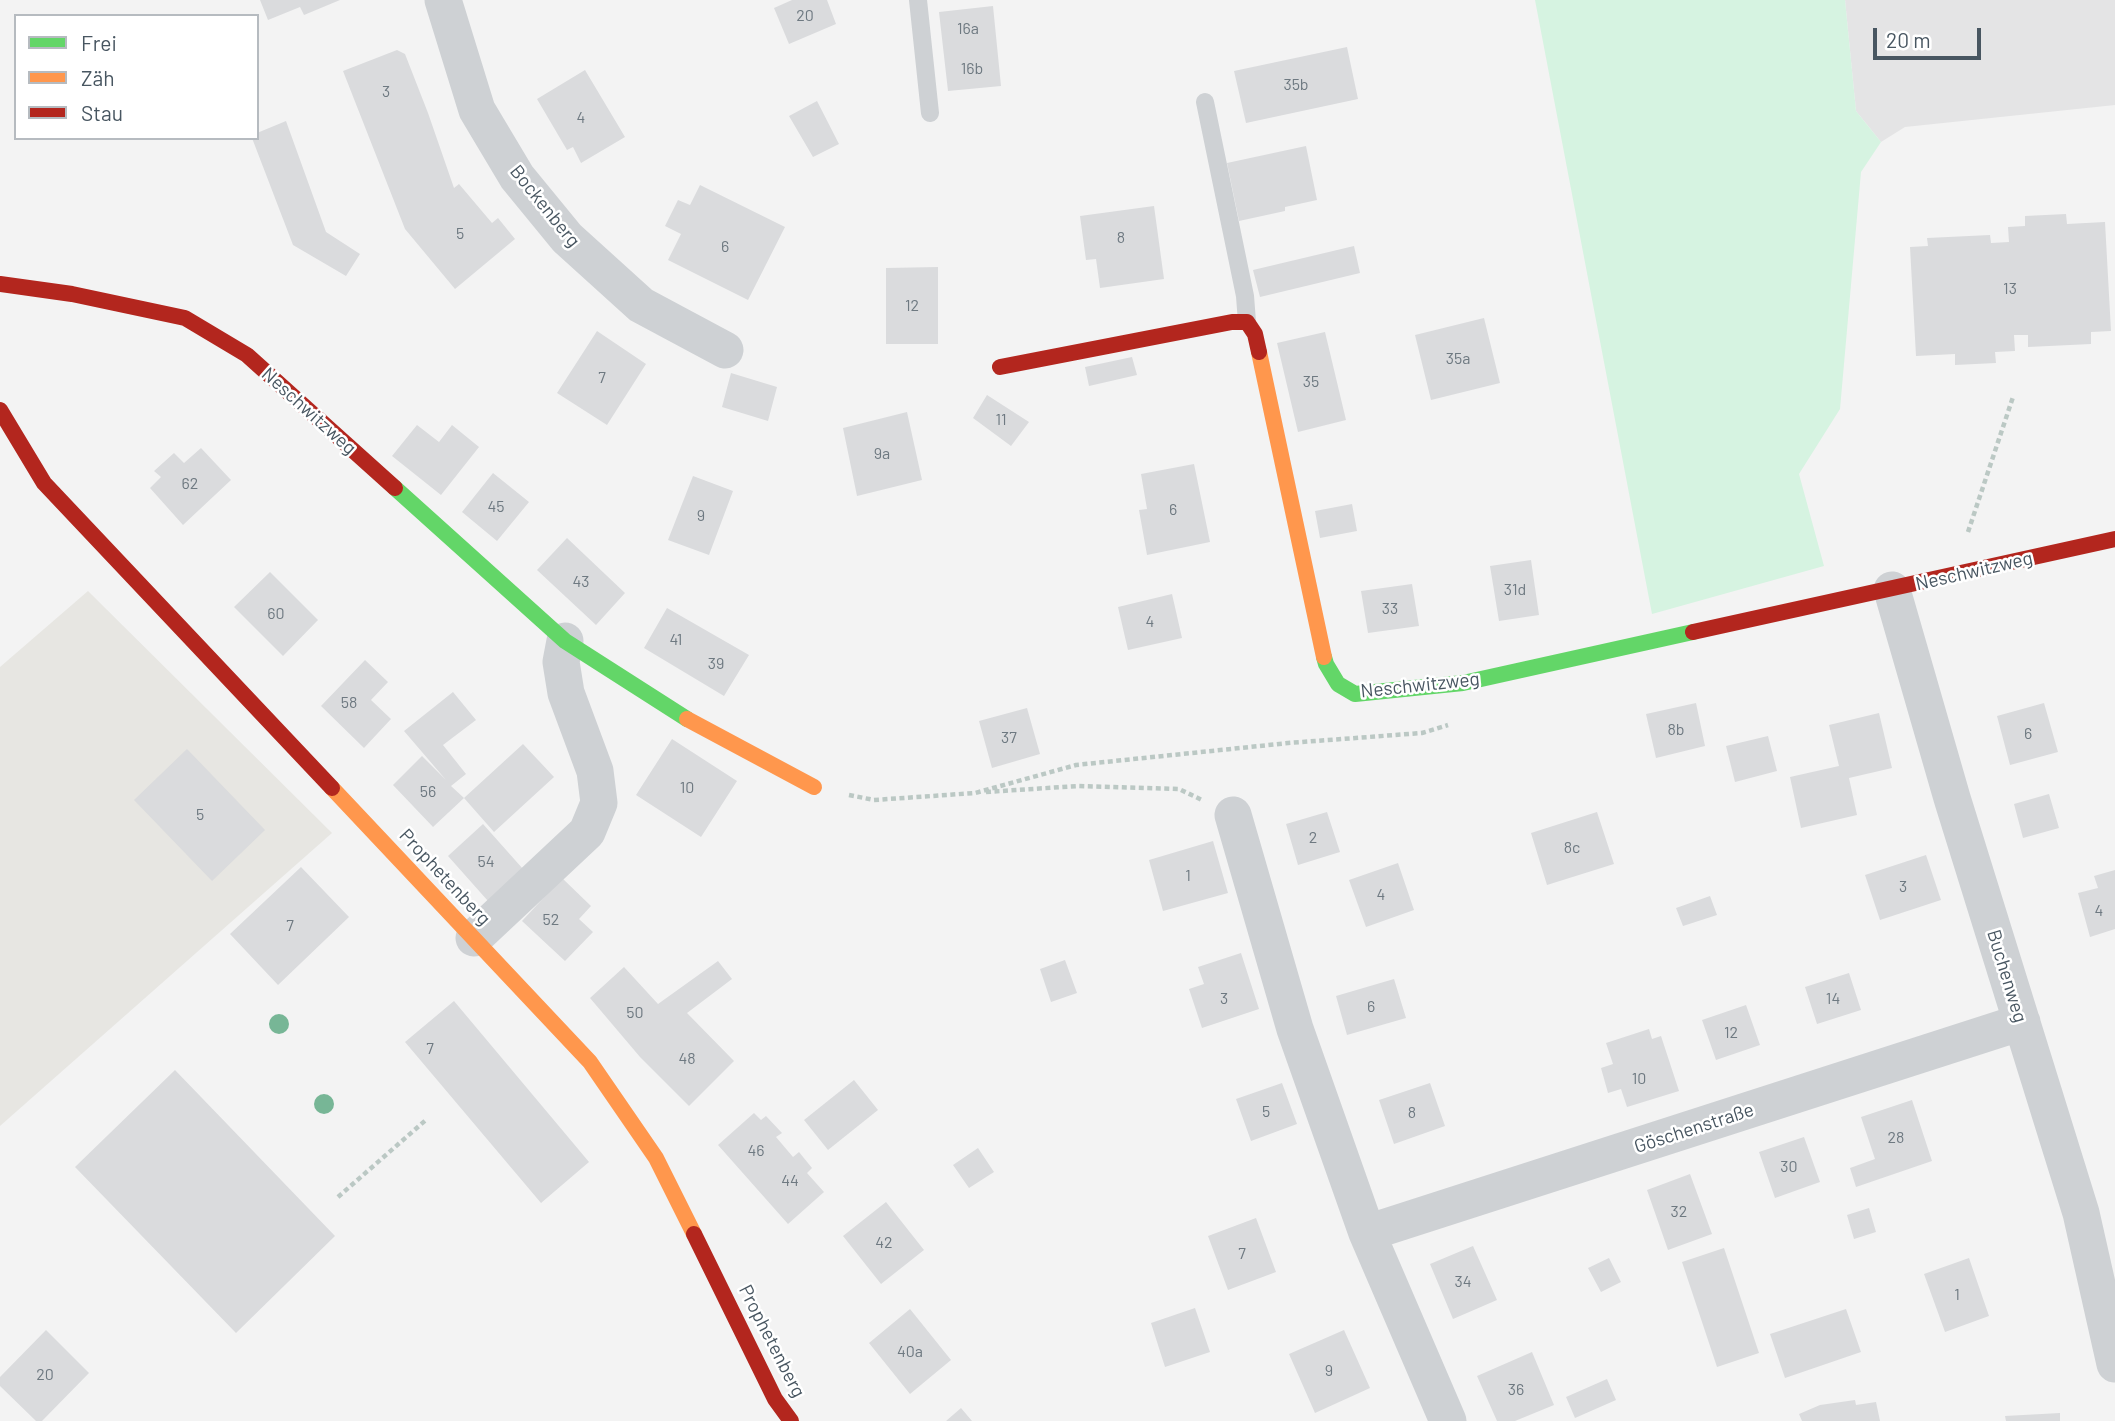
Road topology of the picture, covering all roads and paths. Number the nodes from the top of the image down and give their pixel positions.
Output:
1 (443, 0) edge
2 (918, 0) edge
3 (1205, 102) dead end
4 (930, 113) dead end
5 (0, 284) edge
6 (1247, 322) junction
7 (725, 350) dead end
8 (1000, 367) dead end
9 (2013, 397) dead end
10 (0, 410) edge
11 (1968, 533) dead end
12 (2115, 539) edge
13 (1892, 590) junction
14 (565, 641) junction
15 (1461, 721) dead end
16 (814, 787) joint
17 (1179, 789) dead end
18 (975, 793) junction
19 (1233, 815) dead end
20 (474, 938) junction
21 (2022, 1023) junction
22 (427, 1119) dead end
23 (338, 1197) dead end
24 (1367, 1233) junction
25 (2115, 1364) edge
26 (791, 1421) edge
27 (1448, 1421) edge

1 - 7 street, Bockenberg
2 - 4 lane
3 - 6 lane
5 - 14 street, Neschwitzweg
6 - 8 street
6 - 13 street, Neschwitzweg
9 - 11 path
10 - 20 street, Prophetenberg
12 - 13 street, Neschwitzweg
13 - 21 street, Buchenweg
14 - 16 street, Neschwitzweg
14 - 20 street
15 - 18 path
16 - 18 path
17 - 18 path
19 - 24 street
20 - 26 street, Prophetenberg
21 - 24 street, Göschenstraße
21 - 25 street, Buchenweg
22 - 23 path
24 - 27 street

